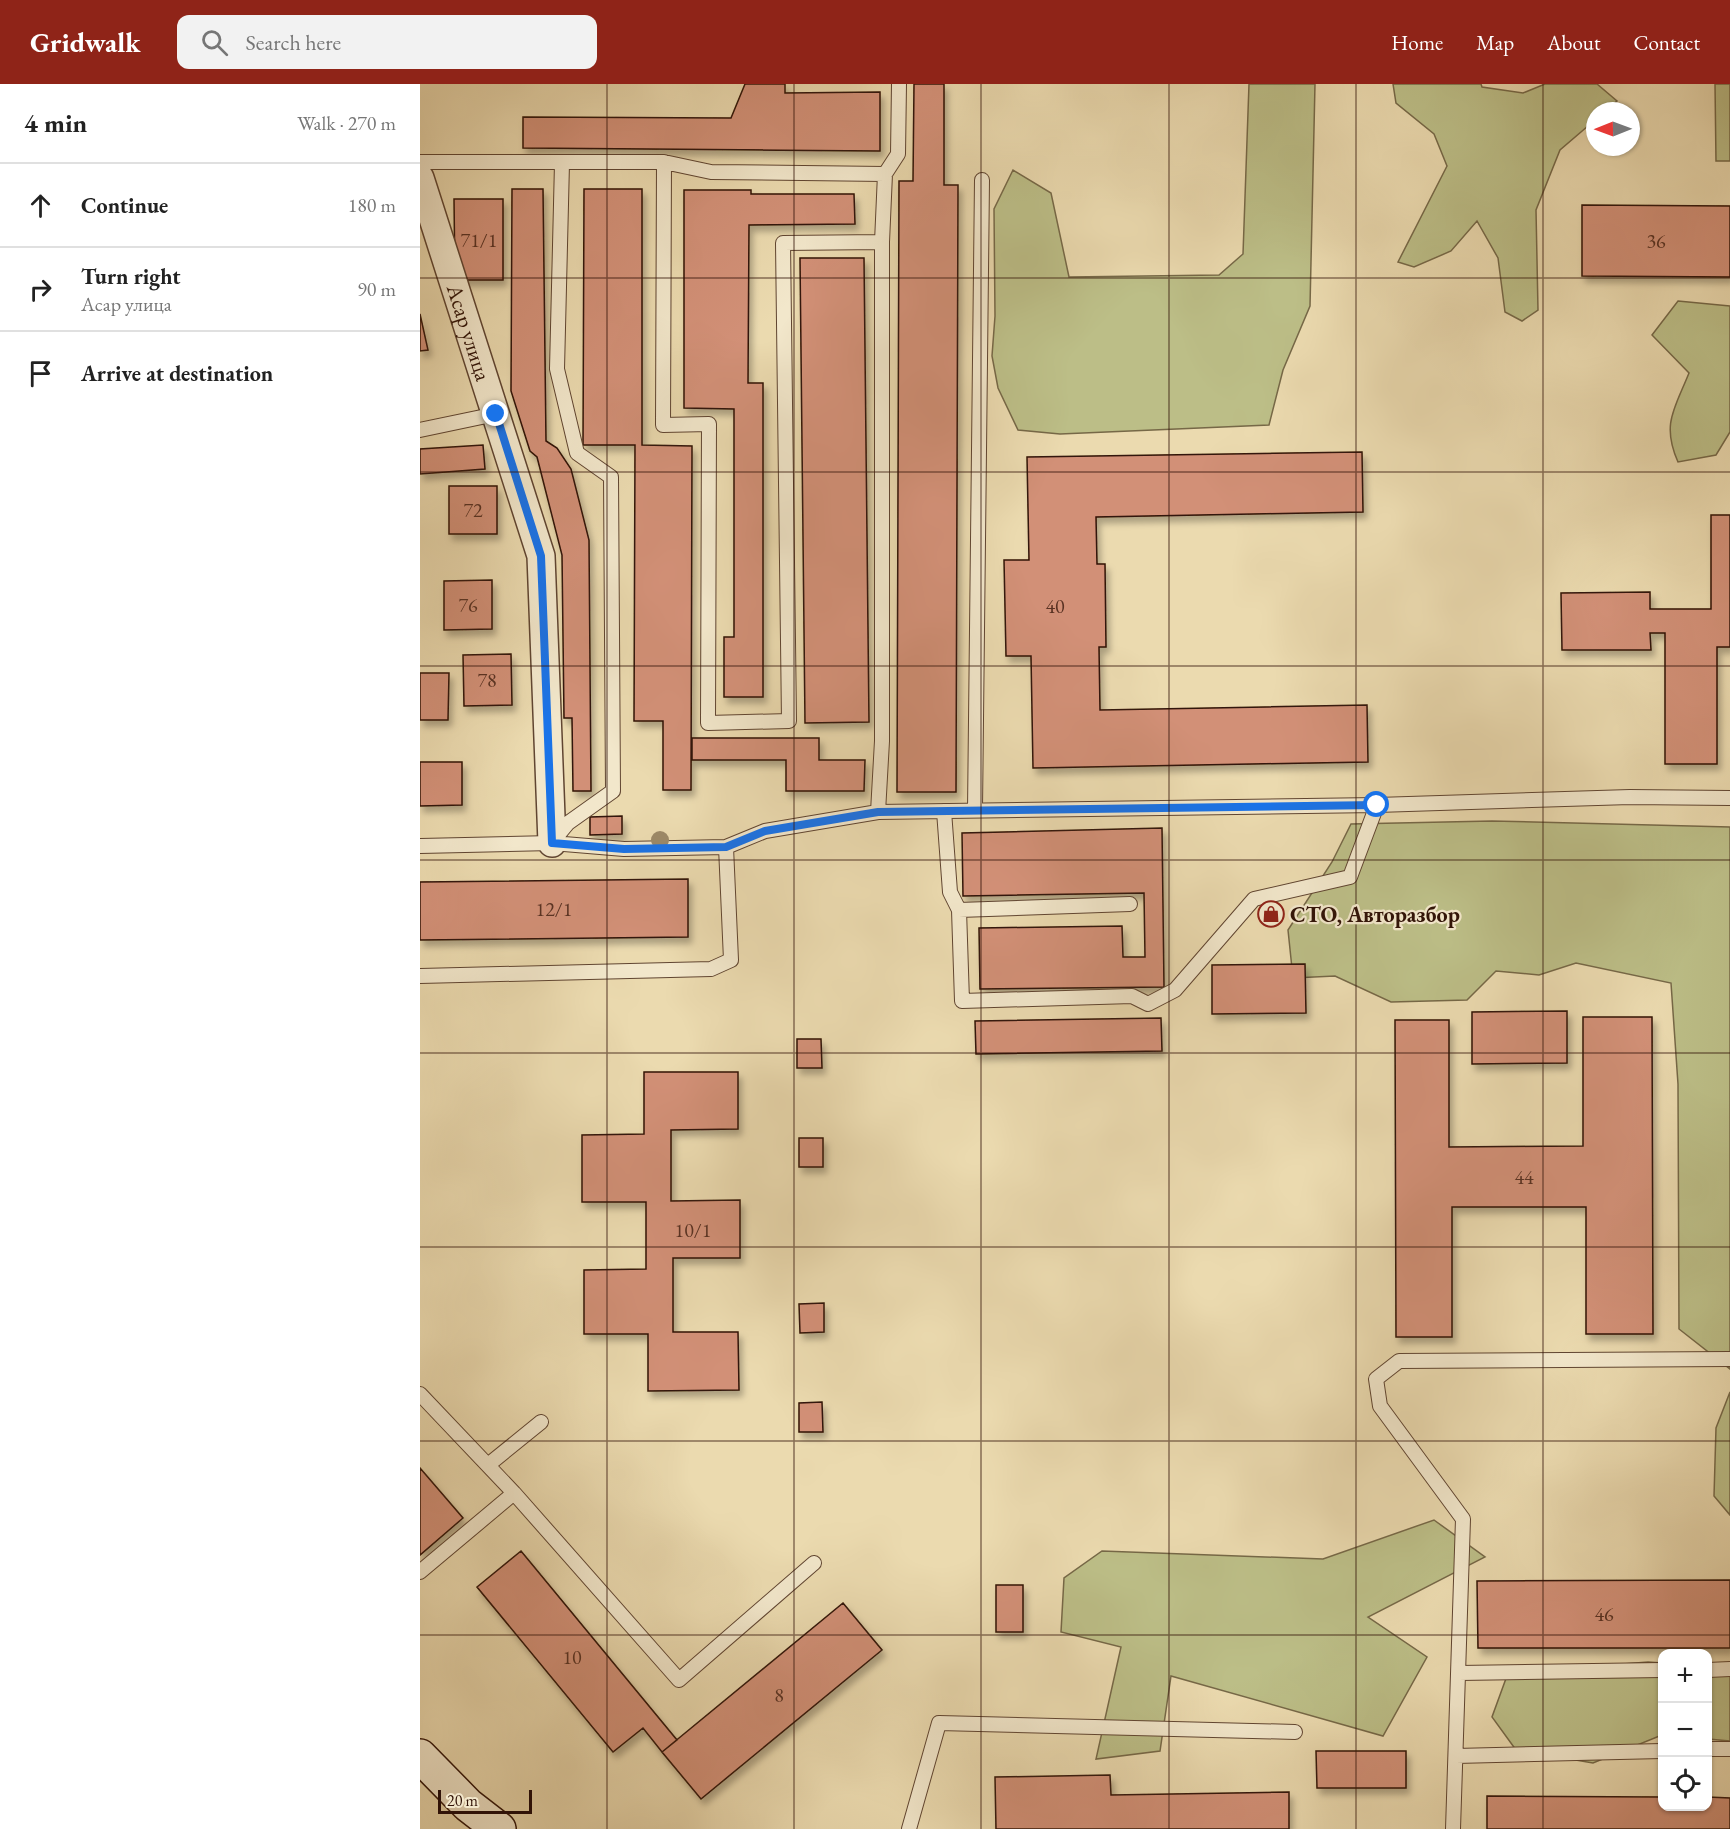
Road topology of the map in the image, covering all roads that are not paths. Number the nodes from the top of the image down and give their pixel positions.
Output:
1 (899, 84) edge
2 (420, 162) edge
3 (664, 162) junction
4 (562, 163) junction
5 (885, 174) junction
6 (420, 178) edge
7 (982, 180) dead end
8 (882, 242) junction
9 (496, 414) junction
10 (420, 430) edge
11 (1730, 798) edge
12 (1377, 805) junction
13 (975, 810) junction
14 (944, 811) junction
15 (878, 812) junction
16 (552, 843) junction
17 (420, 846) edge
18 (726, 847) junction
19 (1130, 904) dead end
20 (959, 910) junction
21 (420, 976) edge
22 (1730, 1359) edge
23 (420, 1394) edge
24 (541, 1422) dead end
25 (488, 1465) junction
26 (514, 1493) junction
27 (814, 1563) dead end
28 (420, 1572) edge
29 (1730, 1669) edge
30 (1658, 1670) edge
31 (1712, 1670) edge
32 (1459, 1673) junction
33 (1295, 1732) dead end
34 (1712, 1749) edge
35 (1730, 1749) edge
36 (1658, 1751) edge
37 (420, 1756) edge
38 (1456, 1756) junction
39 (499, 1829) edge
40 (909, 1829) edge
41 (1453, 1829) edge

1 - 5 lane
2 - 4 lane
3 - 4 lane
3 - 5 lane
3 - 8 lane
4 - 16 lane
5 - 8 lane
6 - 9 street, Асар улица
7 - 13 lane
8 - 15 lane
9 - 10 lane
9 - 16 street, Асар улица
11 - 12 lane
12 - 13 lane
12 - 20 lane
13 - 14 lane
14 - 15 lane
14 - 20 lane
15 - 18 lane
16 - 17 lane
16 - 18 lane
18 - 21 lane
19 - 20 lane
22 - 32 lane
23 - 25 lane
24 - 25 lane
25 - 26 lane
26 - 27 lane
26 - 28 lane
29 - 31 lane
30 - 32 lane
32 - 38 lane
33 - 40 lane
34 - 35 lane
36 - 38 lane
37 - 39 main road
38 - 41 lane

